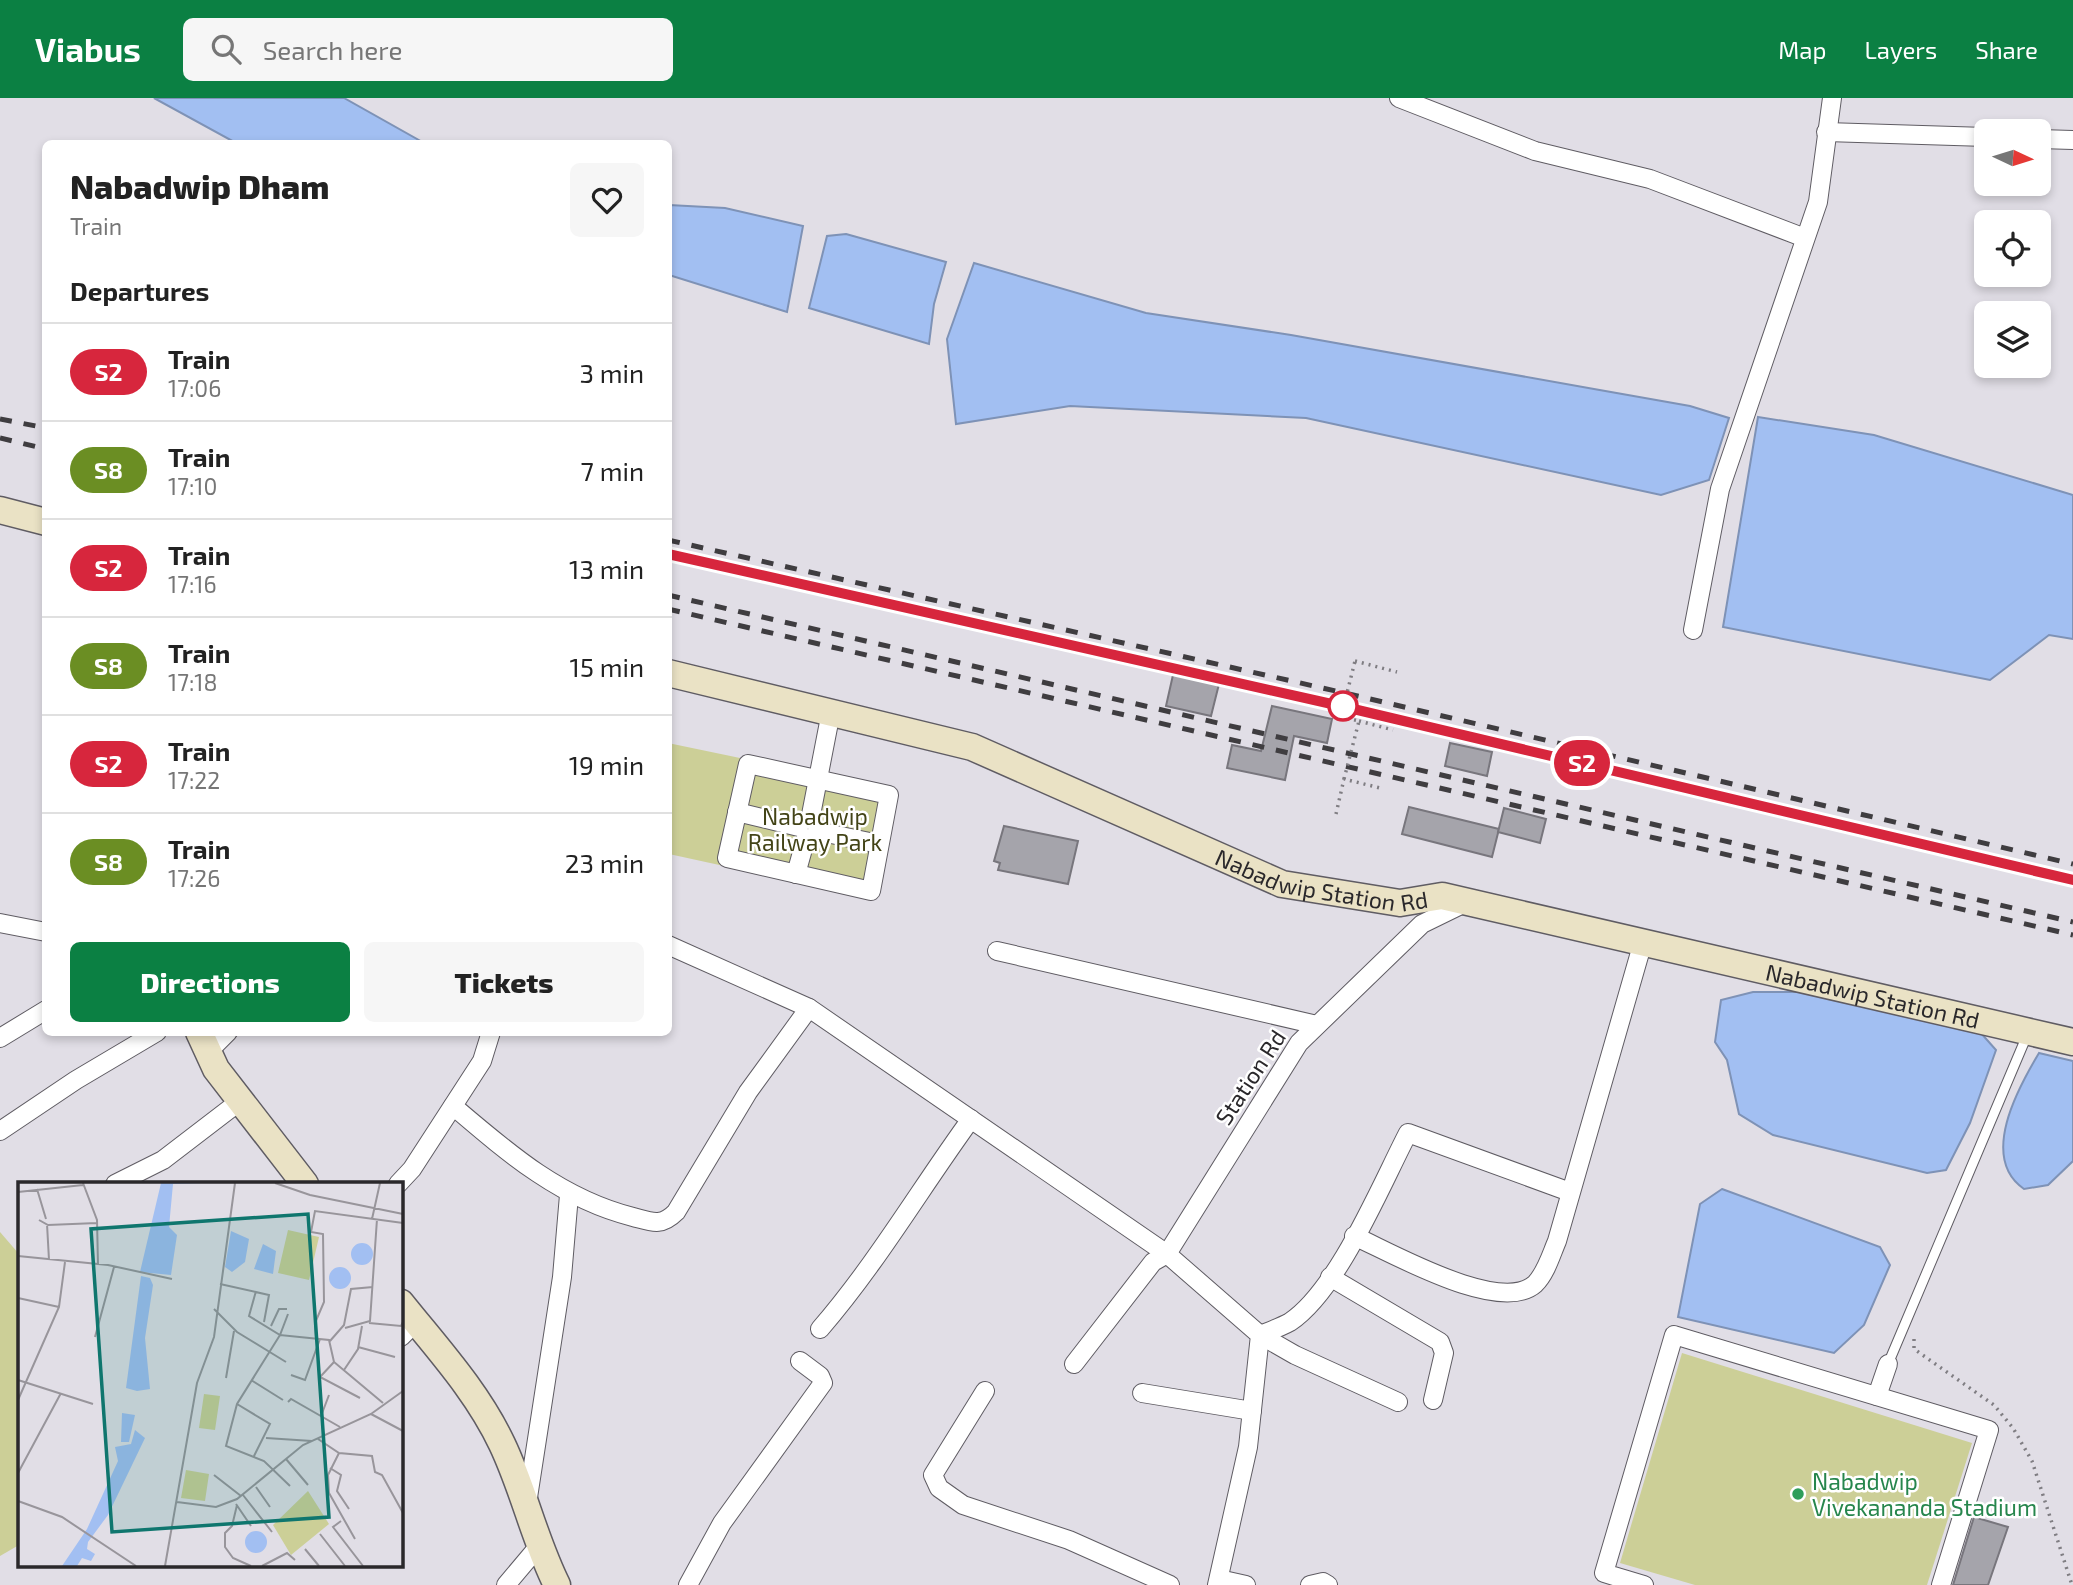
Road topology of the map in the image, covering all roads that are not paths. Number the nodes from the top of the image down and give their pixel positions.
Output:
1 (1399, 98) edge
2 (1832, 98) edge
3 (1826, 132) junction
4 (1974, 137) edge
5 (2051, 139) edge
6 (2073, 140) edge
7 (1805, 239) junction
8 (0, 510) edge
9 (42, 521) edge
10 (1693, 630) dead end
11 (672, 674) edge
12 (831, 712) junction
13 (817, 779) junction
14 (737, 812) junction
15 (808, 829) junction
16 (880, 844) junction
17 (796, 874) junction
18 (1467, 902) junction
19 (0, 923) edge
20 (42, 931) edge
21 (1643, 942) junction
22 (672, 947) edge
23 (997, 951) dead end
24 (808, 1008) junction
25 (42, 1012) edge
26 (1317, 1026) junction
27 (2029, 1032) junction
28 (150, 1036) edge
29 (490, 1036) edge
30 (0, 1038) edge
31 (203, 1042) edge
32 (2073, 1042) edge
33 (240, 1101) junction
34 (453, 1106) junction
35 (971, 1119) junction
36 (0, 1131) edge
37 (119, 1182) edge
38 (303, 1182) edge
39 (400, 1182) edge
40 (1570, 1192) junction
41 (569, 1195) junction
42 (1354, 1236) junction
43 (1167, 1254) junction
44 (1330, 1277) junction
45 (406, 1321) edge
46 (820, 1329) dead end
47 (1260, 1335) junction
48 (800, 1361) dead end
49 (1074, 1364) dead end
50 (1888, 1364) joint
51 (985, 1391) dead end
52 (1142, 1393) dead end
53 (1877, 1396) junction
54 (1433, 1400) dead end
55 (1398, 1402) dead end
56 (1252, 1411) junction
57 (526, 1511) junction
58 (538, 1547) junction
59 (1218, 1582) edge
60 (693, 1583) edge
61 (506, 1585) edge
62 (556, 1585) edge
63 (1170, 1585) edge
64 (1246, 1585) edge
65 (1310, 1585) edge
66 (1328, 1585) edge
67 (1644, 1585) edge
68 (1941, 1585) edge

1 - 7 street
2 - 3 street
3 - 4 street
3 - 7 street
5 - 6 street
7 - 10 street
8 - 9 main road
11 - 12 main road, Nabadwip Station Rd
12 - 13 street
12 - 18 main road, Nabadwip Station Rd
13 - 14 street
13 - 15 street
13 - 16 street
14 - 15 street
14 - 17 street
15 - 16 street
15 - 17 street
16 - 17 street
18 - 21 main road, Nabadwip Station Rd
18 - 26 street, Station Rd
19 - 20 street
21 - 27 main road, Nabadwip Station Rd
21 - 40 street
22 - 24 street
23 - 26 street
24 - 35 street
24 - 41 street
25 - 30 street
26 - 43 street, Station Rd
27 - 32 main road, Nabadwip Station Rd
27 - 50 lane
28 - 36 street
29 - 34 street
31 - 33 main road
33 - 37 street
33 - 38 main road
34 - 39 street
34 - 41 street
35 - 43 street
35 - 46 street
40 - 42 street
40 - 42 street
41 - 57 street
42 - 44 street
43 - 47 street
43 - 49 street, Station Rd
44 - 47 street
44 - 54 street
45 - 57 main road
47 - 55 street
47 - 56 street
48 - 60 street
50 - 53 street
51 - 63 street
52 - 56 street
53 - 67 street
53 - 68 street
56 - 59 street
57 - 58 main road
58 - 61 street
58 - 62 main road
59 - 64 street
65 - 66 street

